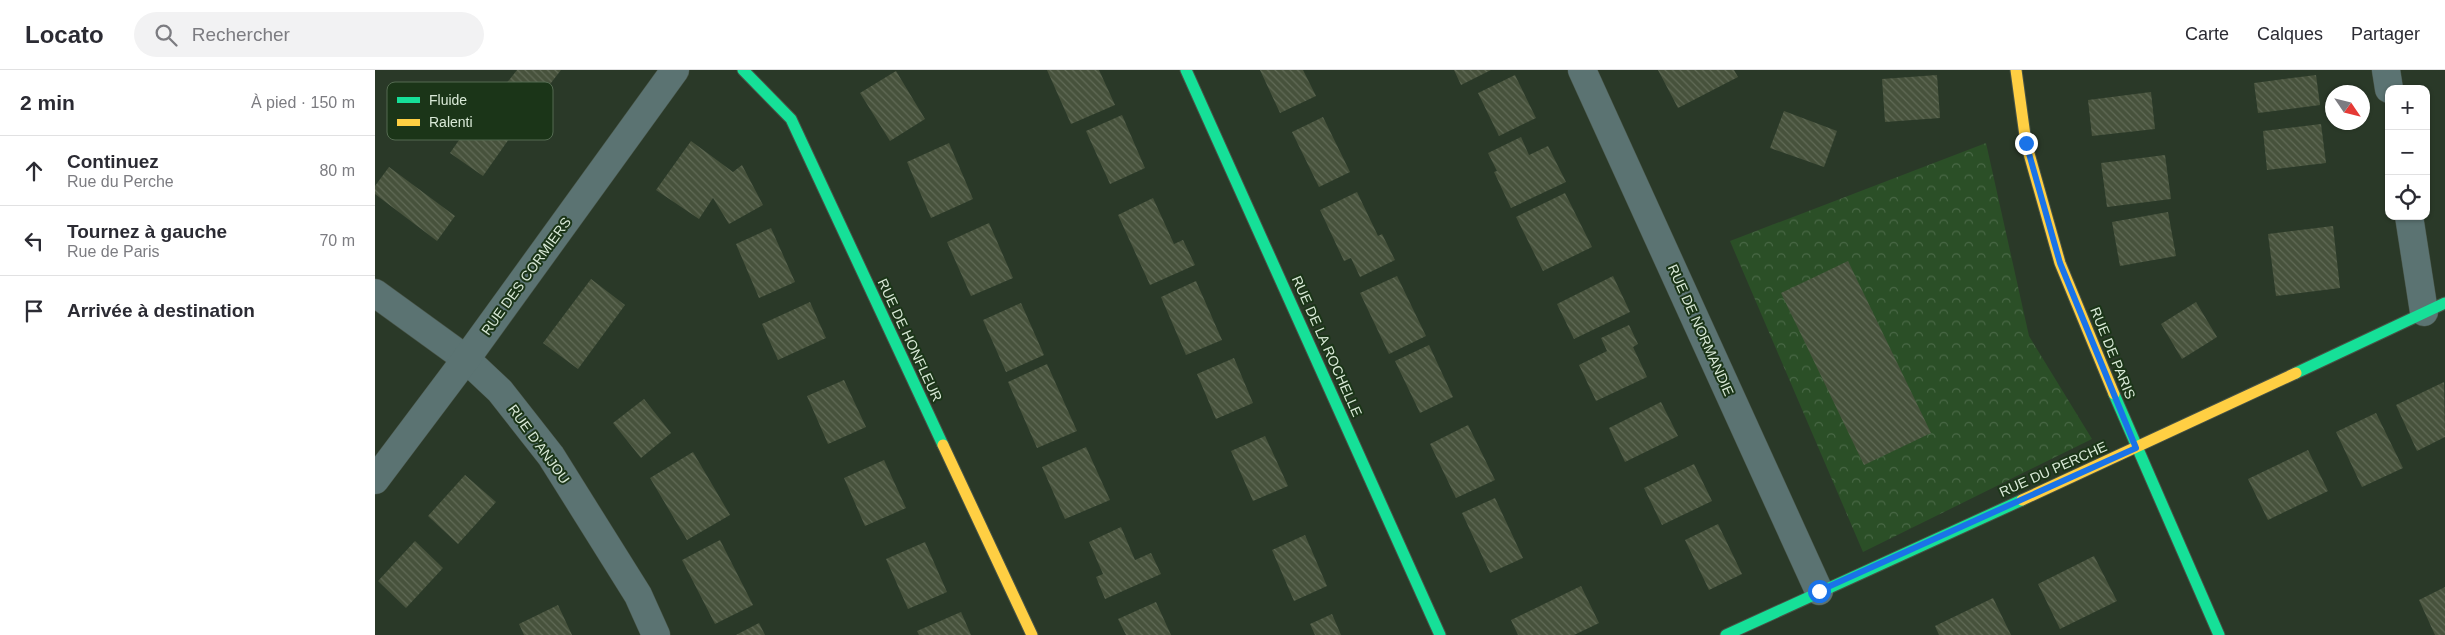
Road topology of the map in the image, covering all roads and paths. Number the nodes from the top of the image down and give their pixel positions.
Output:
1 (675, 70) edge
2 (743, 70) edge
3 (1186, 70) edge
4 (1582, 70) edge
5 (2016, 70) edge
6 (2386, 70) edge
7 (2388, 85) edge
8 (2410, 220) edge
9 (375, 293) edge
10 (2434, 308) edge
11 (466, 359) junction
12 (2136, 448) junction
13 (375, 480) edge
14 (1819, 591) junction
15 (656, 635) edge
16 (1032, 635) edge
17 (1440, 635) edge
18 (1726, 635) edge
19 (2219, 635) edge

1 - 11 street, RUE DES CORMIERS
2 - 16 street, RUE DE HONFLEUR
3 - 17 street, RUE DE LA ROCHELLE
4 - 14 street, RUE DE NORMANDIE
5 - 12 street, RUE DE PARIS
6 - 7 street
8 - 10 street
9 - 11 street, RUE D'ANJOU
10 - 12 street, RUE DU PERCHE
11 - 13 street, RUE DES CORMIERS
11 - 15 street, RUE D'ANJOU
12 - 14 street, RUE DU PERCHE
12 - 19 street, RUE DE PARIS
14 - 18 street, RUE DU PERCHE

